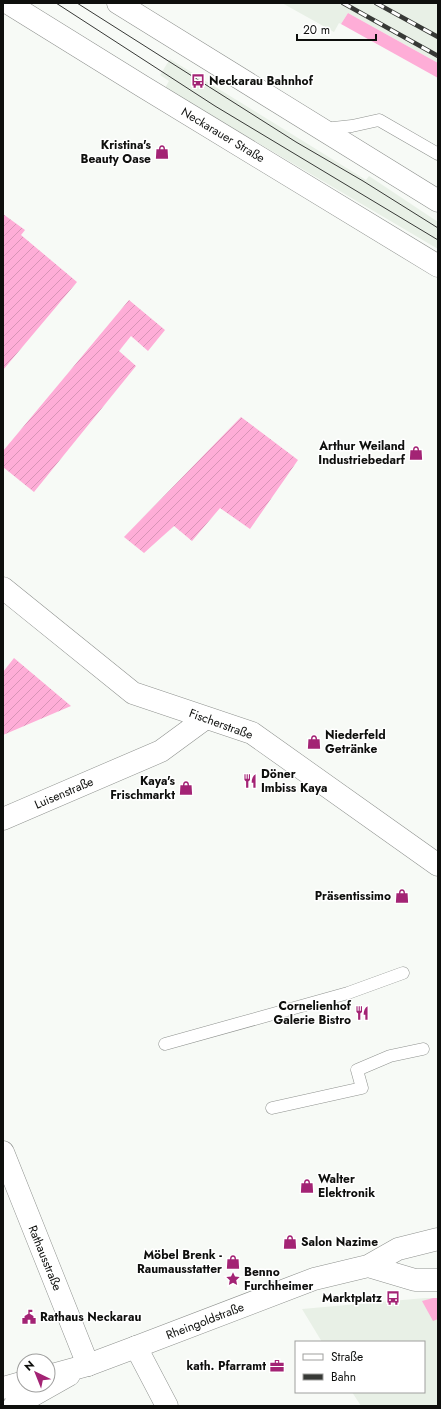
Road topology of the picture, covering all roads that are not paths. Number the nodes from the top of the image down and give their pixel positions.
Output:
1 (8, 3) edge
2 (118, 3) edge
3 (323, 129) junction
4 (438, 154) edge
5 (438, 201) edge
6 (438, 266) edge
7 (3, 588) edge
8 (206, 718) junction
9 (3, 819) edge
10 (438, 865) edge
11 (403, 973) dead end
12 (166, 1044) dead end
13 (423, 1049) dead end
14 (272, 1108) dead end
15 (3, 1152) edge
16 (438, 1239) edge
17 (368, 1266) junction
18 (438, 1280) edge
19 (136, 1347) junction
20 (88, 1365) junction
21 (56, 1374) edge
22 (16, 1384) edge
23 (3, 1388) edge
24 (14, 1406) edge
25 (167, 1406) edge

1 - 6 street, Neckarauer Straße
2 - 3 street
3 - 4 lane
3 - 5 street
7 - 8 street, Fischerstraße
8 - 9 street, Luisenstraße
8 - 10 street, Fischerstraße
11 - 12 lane
13 - 14 lane
15 - 20 street, Rathausstraße
16 - 17 street, Rheingoldstraße
17 - 18 street, Rheingoldstraße
17 - 19 street, Rheingoldstraße
19 - 20 street, Rheingoldstraße
19 - 25 street
20 - 21 street, Rheingoldstraße
20 - 24 street, Rheingoldstraße
22 - 23 street

